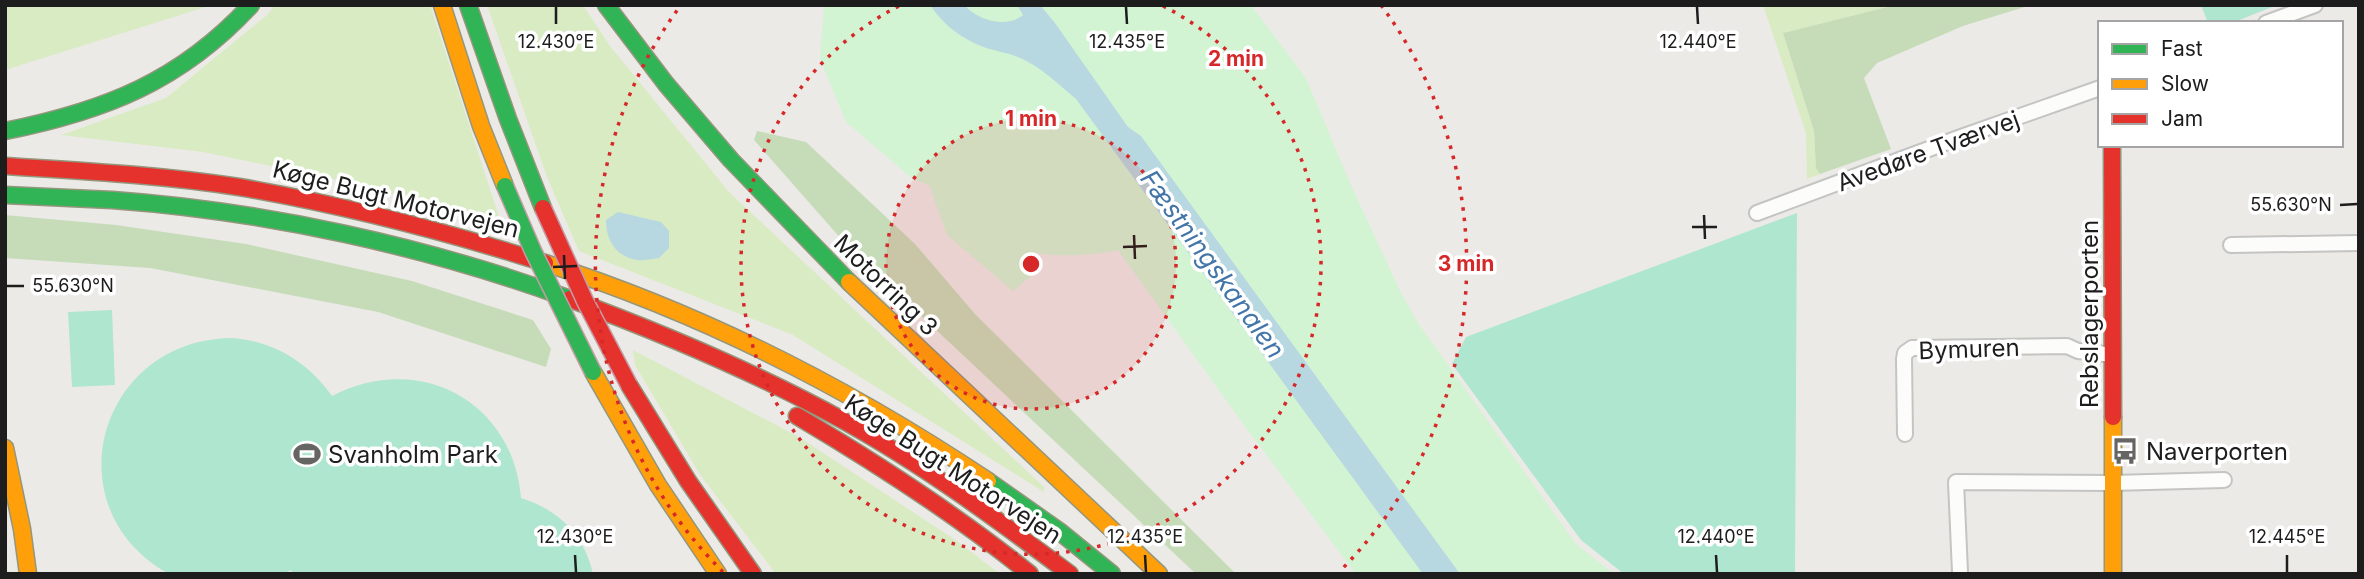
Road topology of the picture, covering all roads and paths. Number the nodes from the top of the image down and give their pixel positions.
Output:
1 (251, 5) edge
2 (442, 5) edge
3 (468, 5) edge
4 (607, 5) edge
5 (2315, 5) edge
6 (2289, 19) edge
7 (2098, 90) edge
8 (5, 131) edge
9 (2112, 147) edge
10 (5, 166) edge
11 (5, 195) edge
12 (1757, 214) dead end
13 (2359, 243) edge
14 (2231, 245) dead end
15 (624, 319) junction
16 (2113, 355) junction
17 (1905, 434) dead end
18 (5, 449) edge
19 (2224, 480) dead end
20 (2112, 483) junction
21 (2116, 570) edge
22 (1960, 572) edge
23 (28, 574) edge
24 (718, 574) edge
25 (753, 574) edge
26 (1030, 574) edge
27 (1070, 574) edge
28 (1112, 574) edge
29 (1160, 574) edge

1 - 8 main road
2 - 24 main road, bridge
3 - 25 main road, bridge
4 - 29 main road, Motorring 3
5 - 6 street
7 - 12 street, Avedøre Tværvej
9 - 16 main road, Rebslagerporten
10 - 28 main road, Køge Bugt Motorvejen
11 - 15 main road, Køge Bugt Motorvejen
13 - 14 street
15 - 26 main road
15 - 27 main road, Køge Bugt Motorvejen
16 - 17 street, Bymuren
16 - 20 main road, Rebslagerporten
18 - 23 main road
19 - 20 street
20 - 21 main road, Rebslagerporten
20 - 22 street

